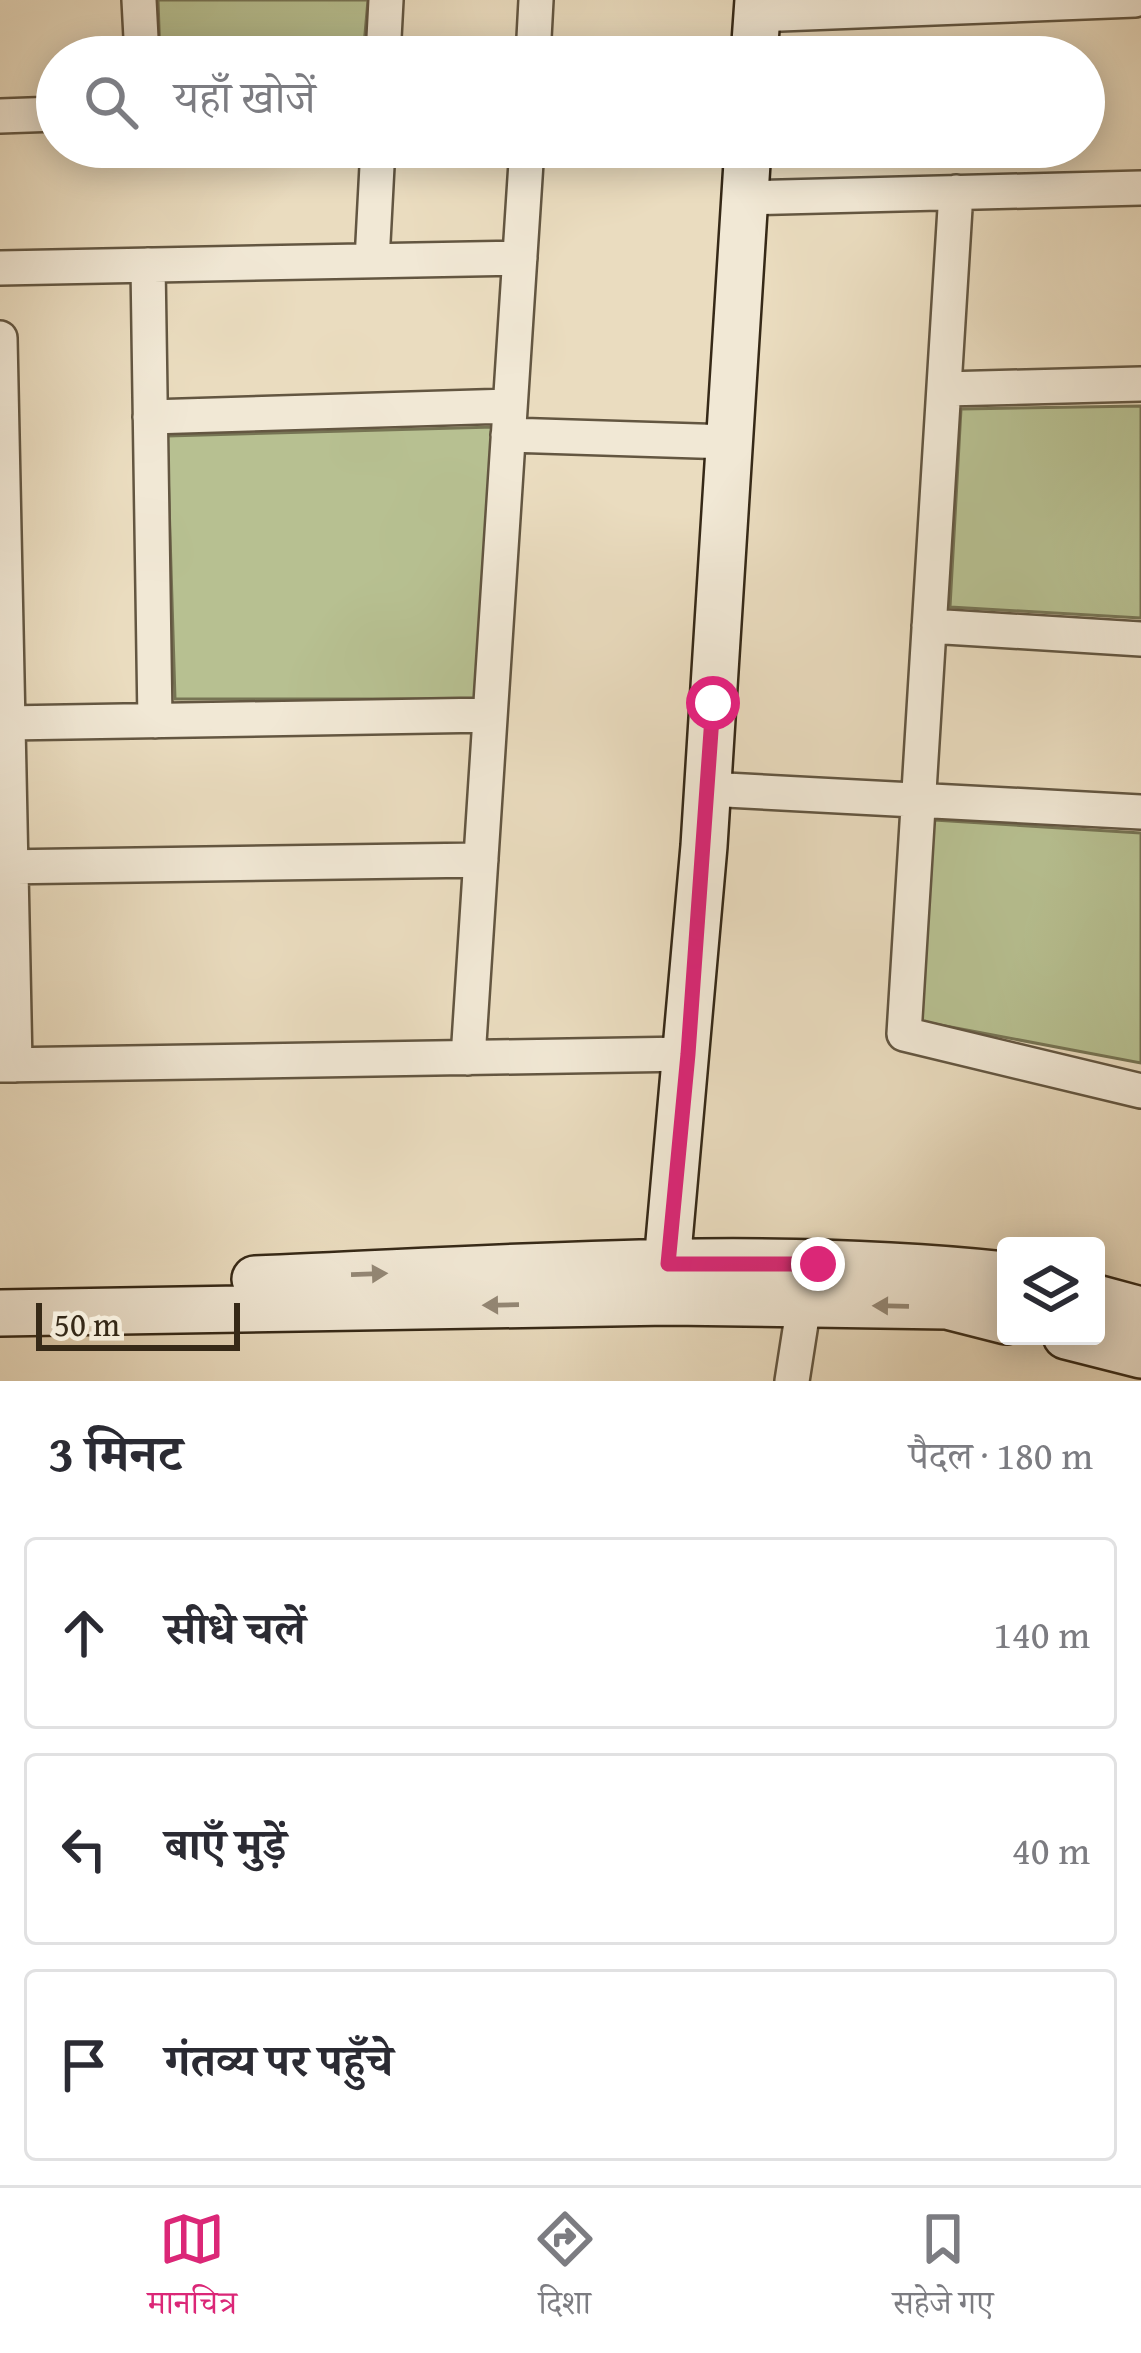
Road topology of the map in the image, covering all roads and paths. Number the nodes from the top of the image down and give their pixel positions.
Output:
1 (139, 0) edge
2 (386, 0) edge
3 (536, 0) edge
4 (1135, 0) edge
5 (964, 3) edge
6 (756, 24) edge
7 (141, 36) edge
8 (384, 36) edge
9 (534, 36) edge
10 (36, 115) edge
11 (0, 116) edge
12 (377, 168) edge
13 (526, 168) edge
14 (747, 168) edge
15 (1141, 188) edge
16 (956, 193) junction
17 (745, 198) junction
18 (520, 258) junction
19 (372, 261) junction
20 (148, 265) junction
21 (0, 268) edge
22 (0, 338) edge
23 (1141, 384) edge
24 (944, 388) junction
25 (1, 412) edge
26 (150, 417) junction
27 (509, 420) junction
28 (730, 442) junction
29 (929, 626) junction
30 (1141, 639) edge
31 (490, 715) junction
32 (155, 721) junction
33 (8, 723) junction
34 (707, 789) junction
35 (918, 800) junction
36 (1141, 812) edge
37 (481, 860) junction
38 (5, 867) edge
39 (688, 1054) junction
40 (468, 1058) junction
41 (7, 1065) edge
42 (1141, 1090) edge
43 (997, 1274) edge
44 (668, 1283) junction
45 (0, 1288) edge
46 (1105, 1300) edge
47 (804, 1304) junction
48 (1141, 1310) edge
49 (0, 1313) edge
50 (997, 1319) edge
51 (1102, 1345) edge
52 (1141, 1355) edge
53 (793, 1381) edge

1 - 7 street
2 - 8 street
3 - 9 street
4 - 5 street
5 - 6 street
10 - 11 street
12 - 19 street
13 - 18 street
14 - 17 street
15 - 16 street
16 - 17 street
16 - 24 street
17 - 28 street
18 - 19 street
18 - 27 street
19 - 20 street
20 - 21 street
20 - 26 street
22 - 25 street
23 - 24 street
24 - 29 street
25 - 33 street
26 - 27 street
26 - 32 street
27 - 28 street
27 - 31 street
28 - 34 street
29 - 30 street
29 - 35 street
31 - 32 street
31 - 37 street
32 - 33 street
33 - 38 street
34 - 35 street
34 - 39 street
35 - 36 street
35 - 42 street
37 - 38 street
37 - 40 street
38 - 41 street
39 - 40 street
39 - 44 street
40 - 41 street
43 - 44 street
45 -> 44 street
44 - 47 street
44 -> 49 street
46 - 48 street
50 -> 47 street
47 - 53 street
51 - 52 street

